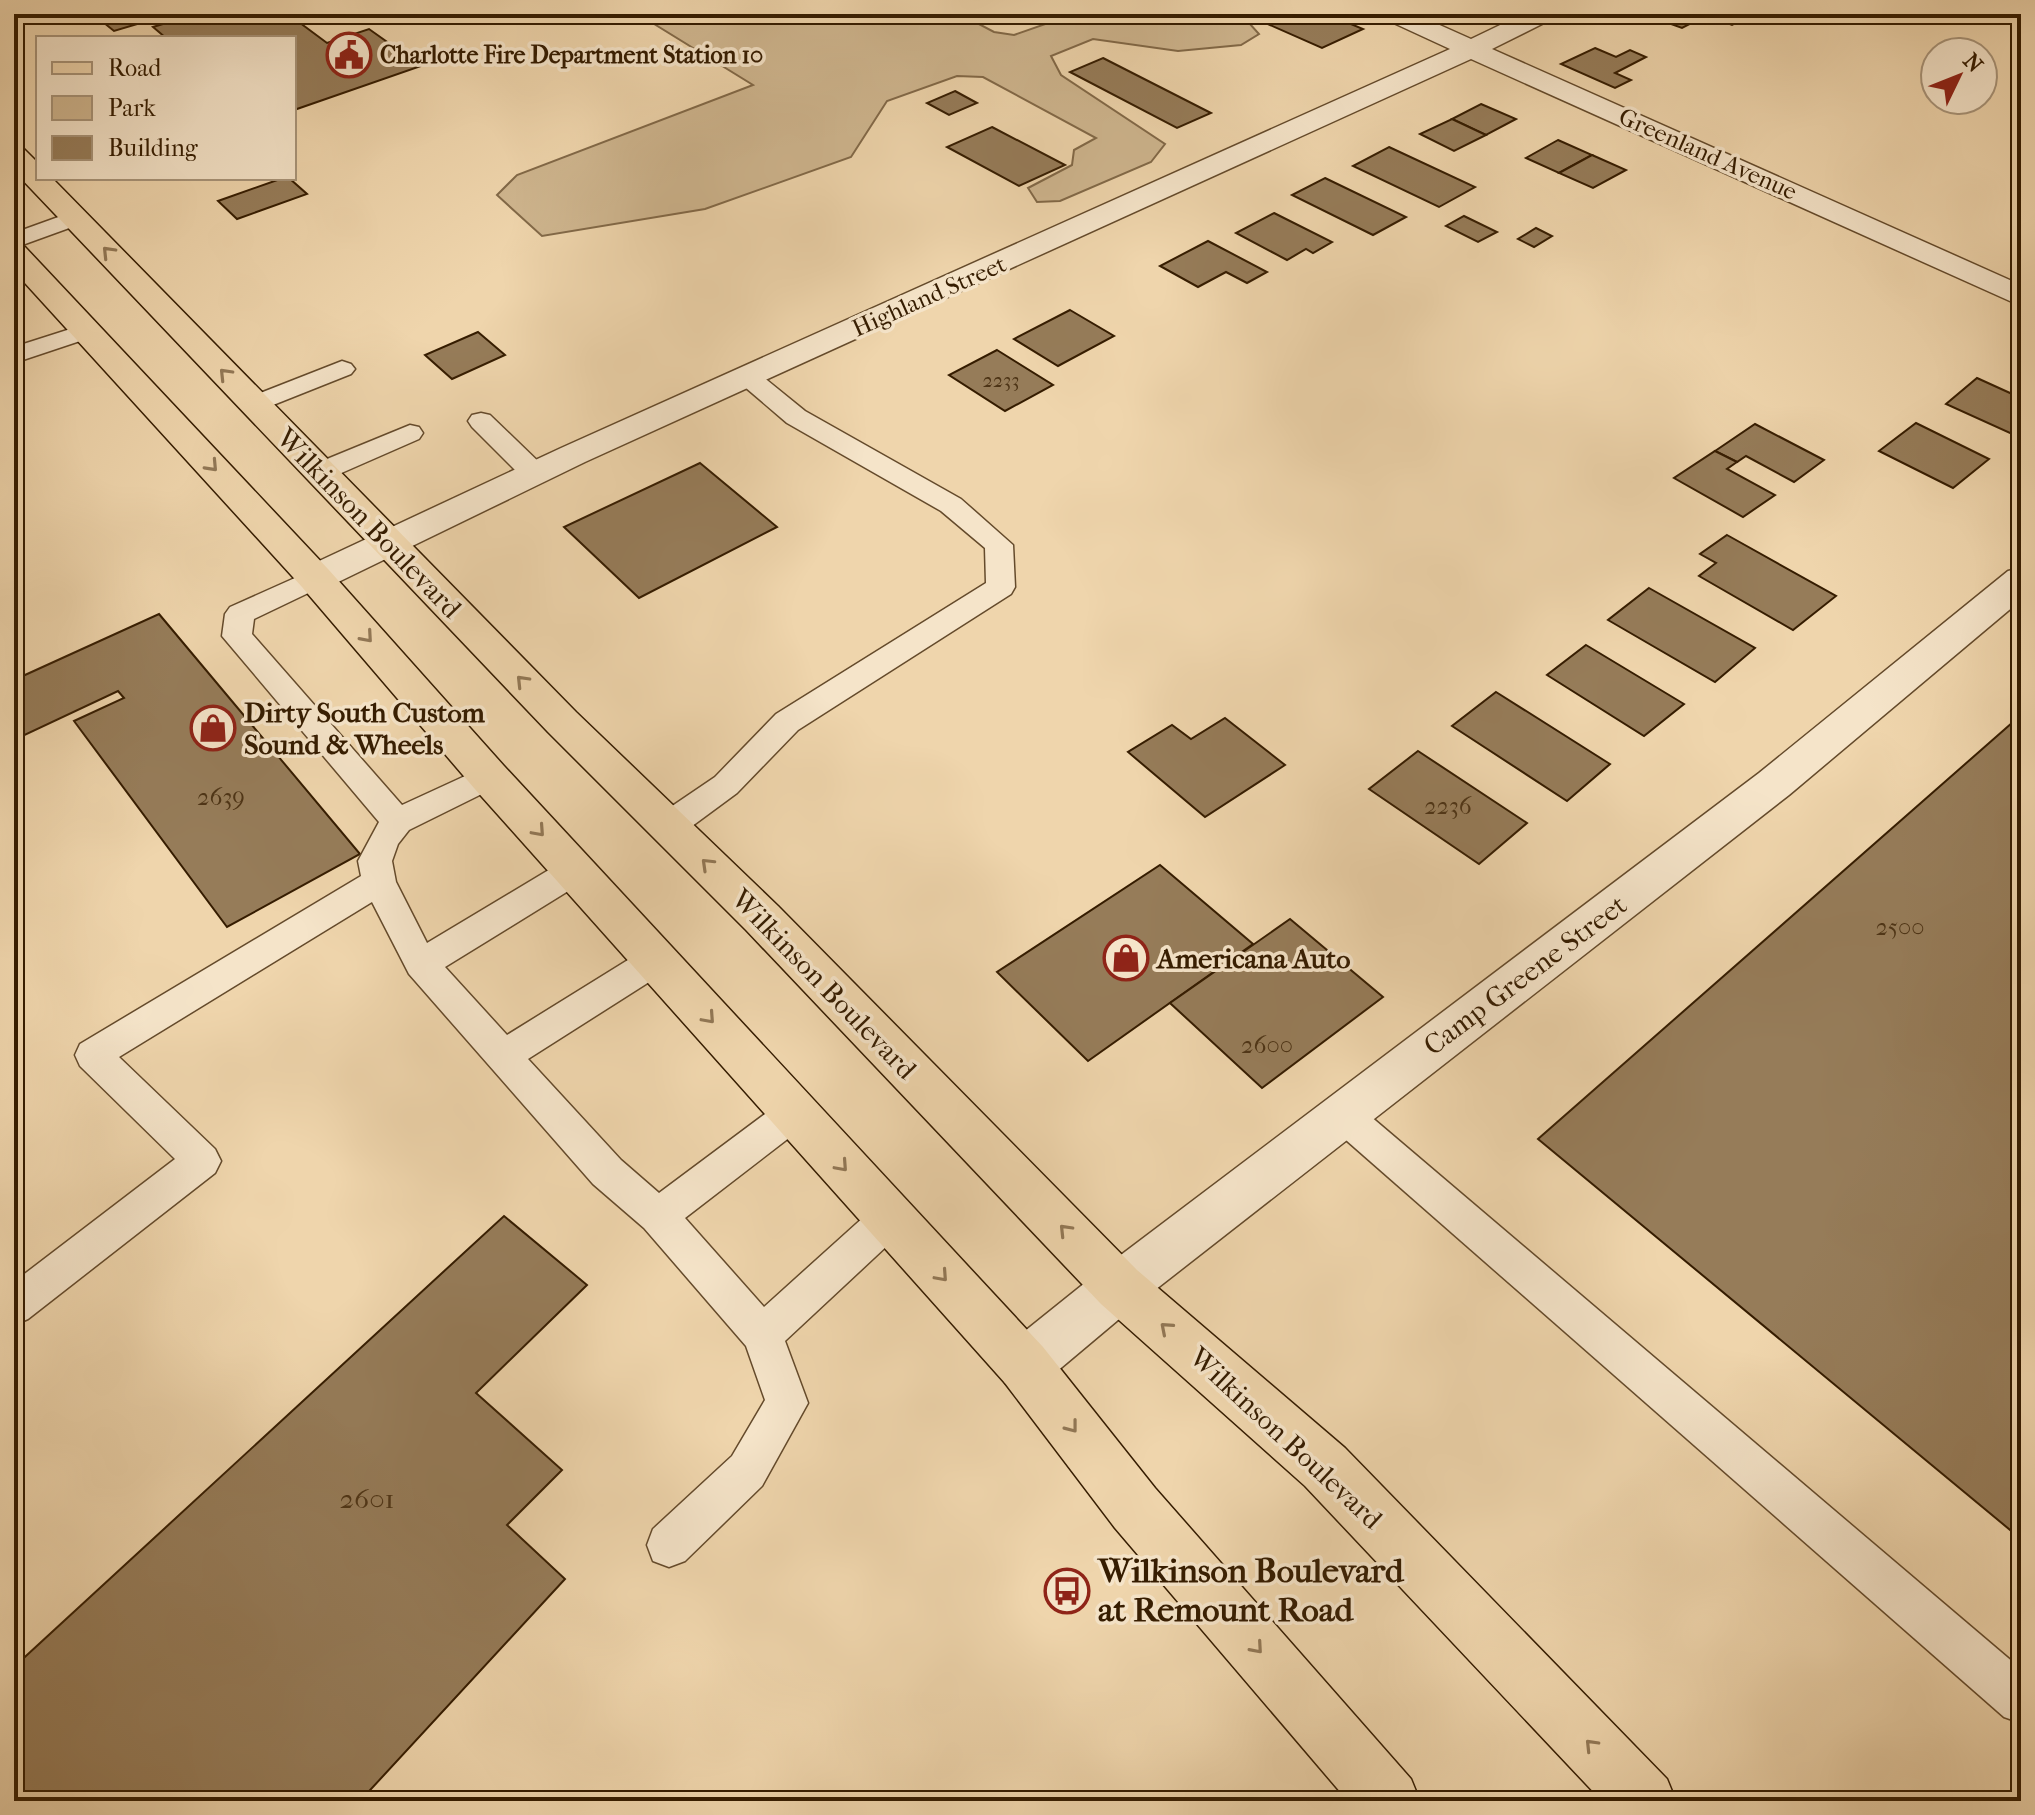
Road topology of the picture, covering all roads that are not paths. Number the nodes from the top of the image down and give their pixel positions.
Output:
1 (1394, 14) edge
2 (1543, 14) edge
3 (1471, 48) junction
4 (14, 155) edge
5 (36, 178) edge
6 (38, 180) edge
7 (75, 218) junction
8 (14, 241) edge
9 (14, 253) edge
10 (2021, 297) edge
11 (86, 331) junction
12 (14, 355) edge
13 (342, 369) dead end
14 (748, 377) junction
15 (254, 404) junction
16 (481, 421) dead end
17 (410, 433) dead end
18 (320, 472) junction
19 (534, 473) junction
20 (388, 542) junction
21 (315, 578) junction
22 (2021, 580) edge
23 (489, 777) junction
24 (397, 821) junction
25 (668, 826) junction
26 (574, 871) junction
27 (379, 882) junction
28 (656, 960) junction
29 (421, 964) junction
30 (504, 1055) junction
31 (794, 1113) junction
32 (1343, 1115) junction
33 (658, 1216) junction
34 (890, 1218) junction
35 (1119, 1287) junction
36 (14, 1306) edge
37 (762, 1335) junction
38 (1024, 1365) junction
39 (669, 1545) dead end
40 (2021, 1700) edge
41 (1389, 1801) edge
42 (1645, 1801) edge

1 - 3 street, Greenland Avenue
2 - 3 street, Highland Street
3 - 10 street, Greenland Avenue
3 - 14 street, Highland Street
4 - 5 main road, Wilkinson Boulevard
6 - 7 main road, Wilkinson Boulevard
7 - 8 lane
15 -> 7 main road, Wilkinson Boulevard
9 - 11 main road
11 - 12 lane
11 -> 21 main road
13 - 15 lane
14 - 19 street, Highland Street
14 - 25 lane
15 - 18 main road, Wilkinson Boulevard
16 - 19 lane
17 - 18 lane
18 - 20 main road, Wilkinson Boulevard
19 - 20 street, Highland Street
20 - 21 street, Highland Street
25 -> 20 main road, Wilkinson Boulevard
21 -> 23 main road
21 - 24 lane
22 - 32 street, Camp Greene Street
23 - 24 lane
23 -> 26 main road
24 - 27 lane
35 -> 25 main road, Wilkinson Boulevard
26 - 28 main road
26 - 29 lane
27 - 29 lane
27 - 36 lane
28 - 30 lane
28 -> 31 main road
29 - 30 lane
30 - 33 lane
31 - 33 lane
31 -> 34 main road
32 - 35 street, Camp Greene Street
32 - 40 lane
33 - 37 lane
34 - 37 lane
34 -> 38 main road
35 - 38 street, Camp Greene Street
42 -> 35 main road, Wilkinson Boulevard
37 - 39 lane
38 -> 41 main road

